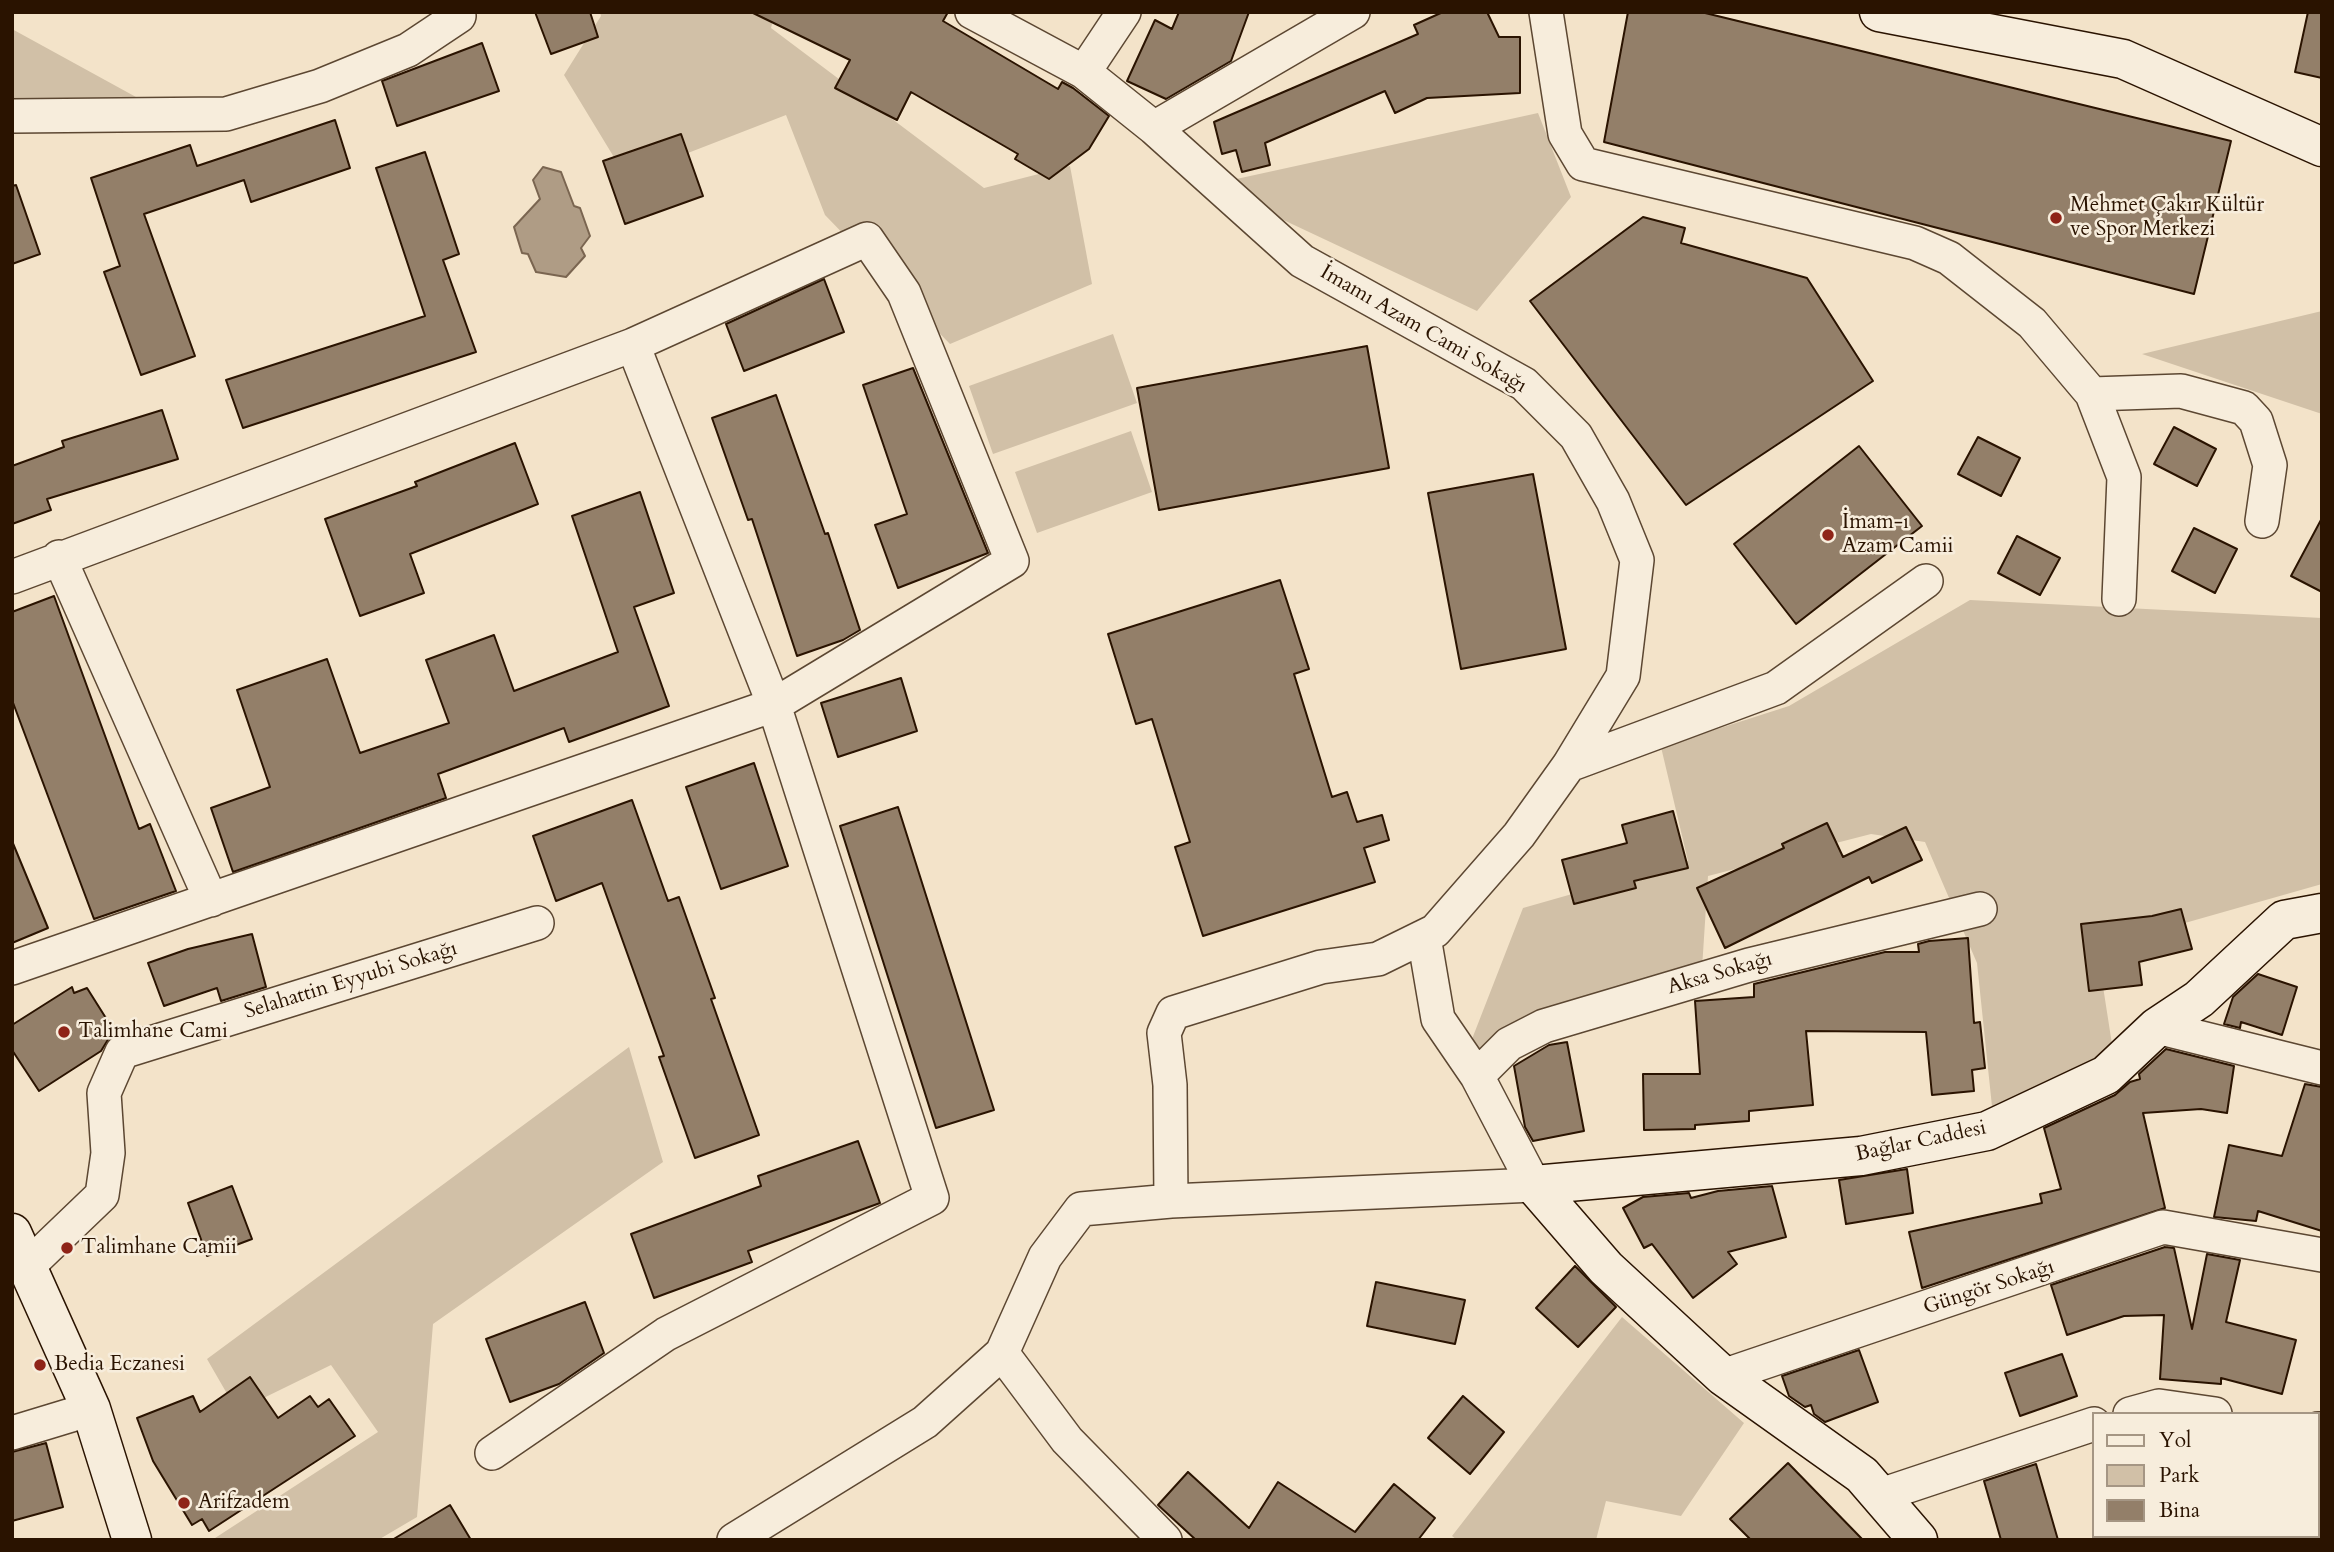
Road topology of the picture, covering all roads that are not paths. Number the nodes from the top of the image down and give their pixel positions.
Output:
1 (972, 12) edge
2 (1124, 12) edge
3 (1353, 12) edge
4 (1546, 12) edge
5 (1879, 12) edge
6 (459, 16) dead end
7 (1084, 72) junction
8 (12, 116) edge
9 (1154, 128) junction
10 (2322, 147) edge
11 (633, 345) junction
12 (2092, 394) junction
13 (2262, 521) dead end
14 (59, 557) junction
15 (12, 576) edge
16 (1926, 581) dead end
17 (2119, 599) dead end
18 (774, 705) junction
19 (1569, 765) junction
20 (211, 900) junction
21 (1980, 909) dead end
22 (2322, 913) edge
23 (537, 923) dead end
24 (1424, 937) junction
25 (12, 968) edge
26 (2157, 1027) junction
27 (2322, 1068) edge
28 (1477, 1076) junction
29 (1534, 1185) junction
30 (1171, 1201) junction
31 (20, 1249) edge
32 (2322, 1255) edge
33 (1002, 1353) junction
34 (1723, 1376) junction
35 (92, 1409) junction
36 (2137, 1412) edge
37 (2201, 1412) edge
38 (2092, 1425) edge
39 (12, 1433) edge
40 (492, 1453) dead end
41 (1878, 1496) junction
42 (132, 1540) edge
43 (734, 1540) edge
44 (1164, 1540) edge
45 (1918, 1540) edge

1 - 7 street, İmamı Azam Cami Sokağı
2 - 7 street
3 - 9 street
4 - 12 street
5 - 10 street
6 - 8 street
7 - 9 street, İmamı Azam Cami Sokağı
9 - 19 street, İmamı Azam Cami Sokağı
11 - 14 street
11 - 18 street
11 - 18 street
12 - 13 street
12 - 17 street
14 - 15 street
14 - 20 street
16 - 19 street
18 - 20 street
18 - 40 street
19 - 24 street, İmamı Azam Cami Sokağı
20 - 25 street
21 - 28 street, Aksa Sokağı
22 - 26 street, Bağlar Caddesi
23 - 31 street, Selahattin Eyyubi Sokağı
24 - 28 street
24 - 30 street, İmamı Azam Cami Sokağı
26 - 27 street
26 - 29 street, Bağlar Caddesi
28 - 29 street
29 - 30 street
29 - 34 street
30 - 33 street
31 - 35 street
32 - 34 street, Güngör Sokağı
33 - 43 street
33 - 44 street
34 - 41 street
35 - 39 street
35 - 42 street
36 - 37 street
38 - 41 street
41 - 45 street

